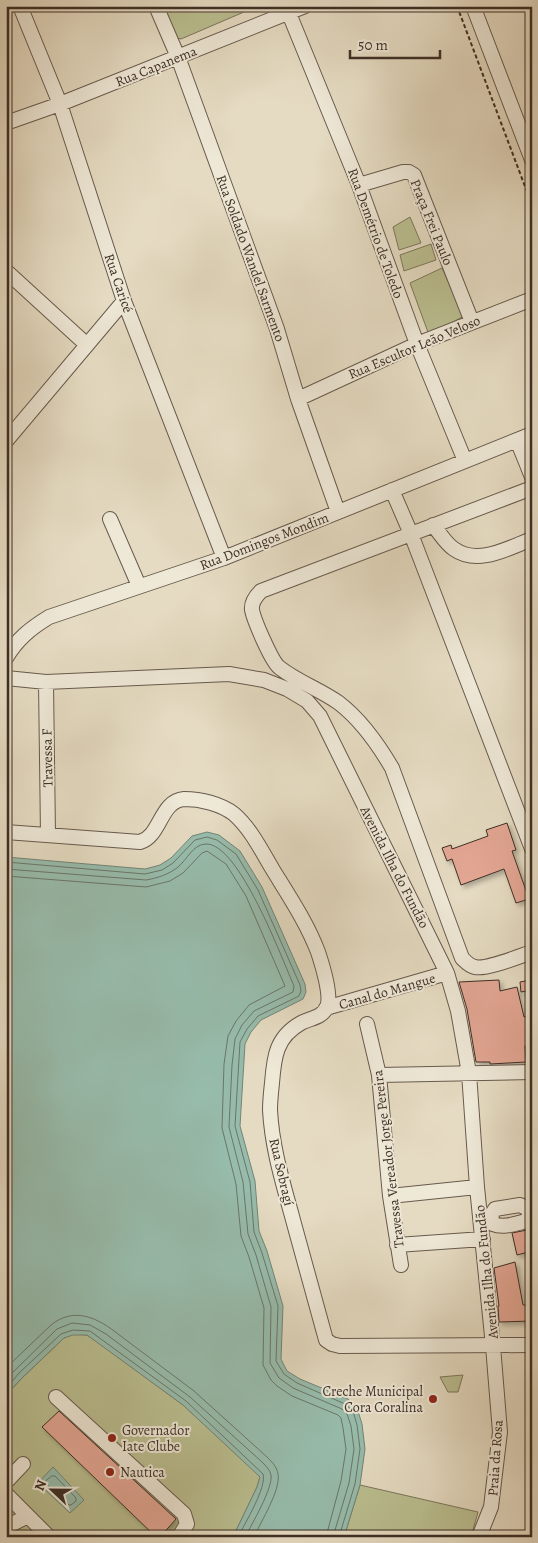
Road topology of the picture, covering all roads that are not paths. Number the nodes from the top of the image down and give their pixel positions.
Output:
1 (20, 6) edge
2 (305, 6) edge
3 (473, 6) edge
4 (159, 7) edge
5 (287, 10) edge
6 (178, 57) junction
7 (60, 104) junction
8 (6, 123) edge
9 (532, 160) edge
10 (359, 185) junction
11 (6, 270) edge
12 (532, 298) edge
13 (124, 301) junction
14 (472, 322) junction
15 (417, 344) junction
16 (87, 345) junction
17 (298, 399) junction
18 (532, 434) edge
19 (518, 440) junction
20 (6, 441) edge
21 (465, 461) junction
22 (532, 477) edge
23 (532, 488) edge
24 (392, 490) junction
25 (338, 512) junction
26 (110, 519) dead end
27 (433, 525) junction
28 (410, 534) junction
29 (532, 539) edge
30 (224, 558) junction
31 (139, 586) junction
32 (6, 658) edge
33 (6, 678) edge
34 (46, 682) junction
35 (6, 832) edge
36 (48, 835) junction
37 (532, 848) edge
38 (532, 952) edge
39 (447, 973) junction
40 (326, 1008) junction
41 (367, 1024) dead end
42 (532, 1072) edge
43 (469, 1073) junction
44 (379, 1076) junction
45 (477, 1187) junction
46 (390, 1196) junction
47 (483, 1239) junction
48 (397, 1245) junction
49 (402, 1265) dead end
50 (532, 1345) edge
51 (493, 1346) junction
52 (56, 1397) dead end
53 (22, 1464) dead end
54 (6, 1482) edge
55 (6, 1494) edge
56 (28, 1516) junction
57 (6, 1527) edge
58 (49, 1537) edge
59 (178, 1537) edge
60 (479, 1537) edge

1 - 7 street, Rua Caricé
2 - 5 street, Rua Capanema
3 - 9 street
4 - 6 street, Rua Soldado Wandel Sarmento
5 - 6 street, Rua Capanema
5 - 10 street, Rua Demétrio de Toledo
6 - 7 street, Rua Capanema
6 - 17 street, Rua Soldado Wandel Sarmento
7 - 8 street, Rua Capanema
7 - 13 street, Rua Caricé
10 - 14 street, Praça Frei Paulo
10 - 15 street, Rua Demétrio de Toledo
11 - 16 street
12 - 14 street, Rua Escultor Leão Veloso
13 - 16 street
13 - 30 street, Rua Caricé
14 - 15 street, Rua Escultor Leão Veloso
15 - 17 street, Rua Escultor Leão Veloso
15 - 21 street, Rua Demétrio de Toledo
16 - 20 street
17 - 25 street, Rua Soldado Wandel Sarmento
18 - 19 street, Rua Domingos Mondim
19 - 21 street, Rua Domingos Mondim
19 - 22 street
21 - 24 street, Rua Domingos Mondim
23 - 27 street
24 - 25 street, Rua Domingos Mondim
24 - 28 street
25 - 30 street, Rua Domingos Mondim
26 - 31 street
27 - 28 street
27 - 29 street
28 - 37 street
28 - 38 street
30 - 31 street, Rua Domingos Mondim
31 - 32 street, Rua Domingos Mondim
33 - 34 street, Avenida Ilha do Fundão
34 - 36 street, Travessa F
34 - 39 street, Avenida Ilha do Fundão
35 - 36 street
36 - 40 street
39 - 40 street, Canal do Mangue
39 - 43 street, Avenida Ilha do Fundão
40 - 51 street, Rua Sobragí
41 - 44 street, Travessa Vereador Jorge Pereira
42 - 43 street
43 - 44 street
43 - 45 street, Avenida Ilha do Fundão
44 - 46 street, Travessa Vereador Jorge Pereira
45 - 46 street
45 - 47 street, Avenida Ilha do Fundão
46 - 48 street, Travessa Vereador Jorge Pereira
47 - 48 street
47 - 51 street, Avenida Ilha do Fundão
48 - 49 street, Travessa Vereador Jorge Pereira
50 - 51 street, Rua Sobragí
51 - 60 street, Praia da Rosa
52 - 59 street
53 - 54 street
55 - 56 street
56 - 57 street
56 - 58 street

